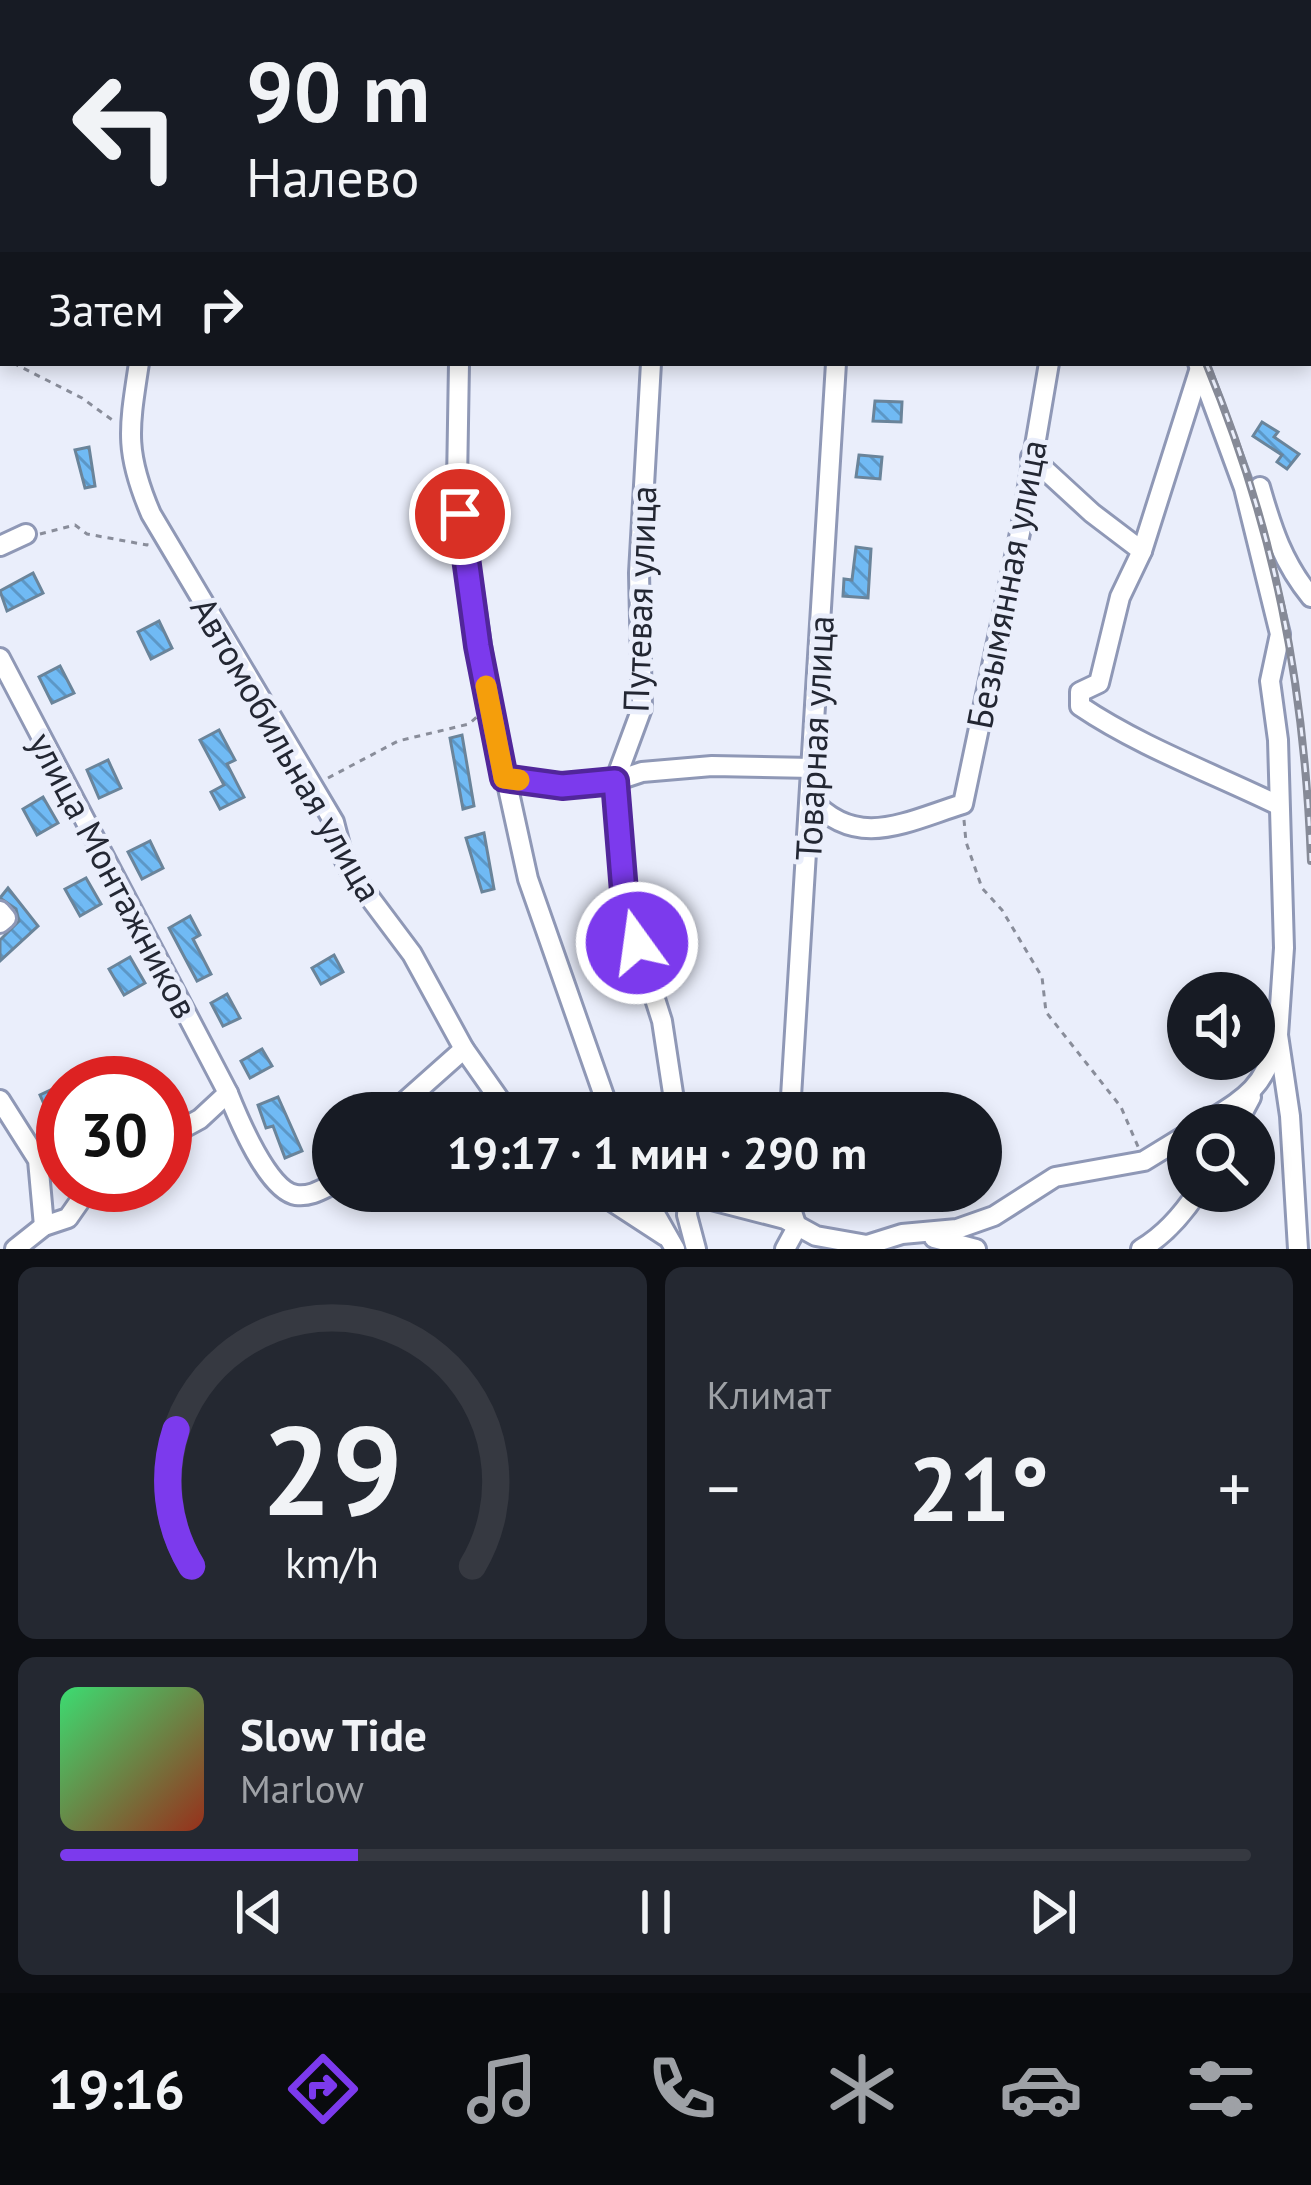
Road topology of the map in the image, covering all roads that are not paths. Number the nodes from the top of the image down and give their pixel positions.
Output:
1 (139, 366) edge
2 (459, 366) edge
3 (651, 366) edge
4 (836, 366) edge
5 (1047, 366) edge
6 (1199, 366) edge
7 (1199, 366) edge
8 (1031, 457) junction
9 (1260, 487) dead end
10 (26, 534) road end
11 (0, 546) edge
12 (1142, 550) junction
13 (1311, 597) edge
14 (0, 658) edge
15 (813, 768) junction
16 (504, 778) junction
17 (615, 781) junction
18 (811, 799) junction
19 (1278, 805) junction
20 (0, 911) edge
21 (0, 923) edge
22 (1278, 1035) junction
23 (464, 1049) junction
24 (416, 1092) edge
25 (494, 1092) edge
26 (603, 1092) edge
27 (673, 1092) edge
28 (791, 1092) edge
29 (228, 1093) junction
30 (1253, 1093) junction
31 (0, 1100) edge
32 (1235, 1104) edge
33 (1248, 1104) edge
34 (192, 1123) edge
35 (1167, 1147) edge
36 (312, 1194) edge
37 (72, 1212) edge
38 (626, 1212) edge
39 (654, 1212) edge
40 (687, 1212) edge
41 (759, 1212) edge
42 (792, 1212) edge
43 (1180, 1212) edge
44 (44, 1226) junction
45 (797, 1227) junction
46 (902, 1234) junction
47 (670, 1242) edge
48 (872, 1247) edge
49 (15, 1249) edge
50 (696, 1249) edge
51 (785, 1249) edge
52 (835, 1249) edge
53 (976, 1249) edge
54 (1141, 1249) edge
55 (1298, 1249) edge

1 - 23 street, Автомобильная улица
2 - 16 street
3 - 17 street, Путевая улица
4 - 15 street, Товарная улица
5 - 8 street, Безымянная улица
6 - 12 street
7 - 19 street
8 - 12 street
8 - 18 street, Безымянная улица
9 - 13 street
10 - 11 street
12 - 19 street
14 - 29 street, улица Монтажников
15 - 17 street
15 - 18 street, Товарная улица
16 - 17 street
16 - 26 street
17 - 27 street, Путевая улица
18 - 28 street, Товарная улица
19 - 22 street
20 - 21 street
22 - 30 street
22 - 55 street
23 - 24 street
23 - 25 street, Автомобильная улица
29 - 34 street
29 - 36 street, улица Монтажников
30 - 32 street
30 - 33 street
31 - 44 street
35 - 46 street
37 - 44 street
38 - 47 street
39 - 47 street
40 - 50 street
41 - 45 street
42 - 45 street
43 - 54 street
44 - 49 street
45 - 48 street
45 - 51 street
46 - 48 street
46 - 53 street
48 - 52 street

